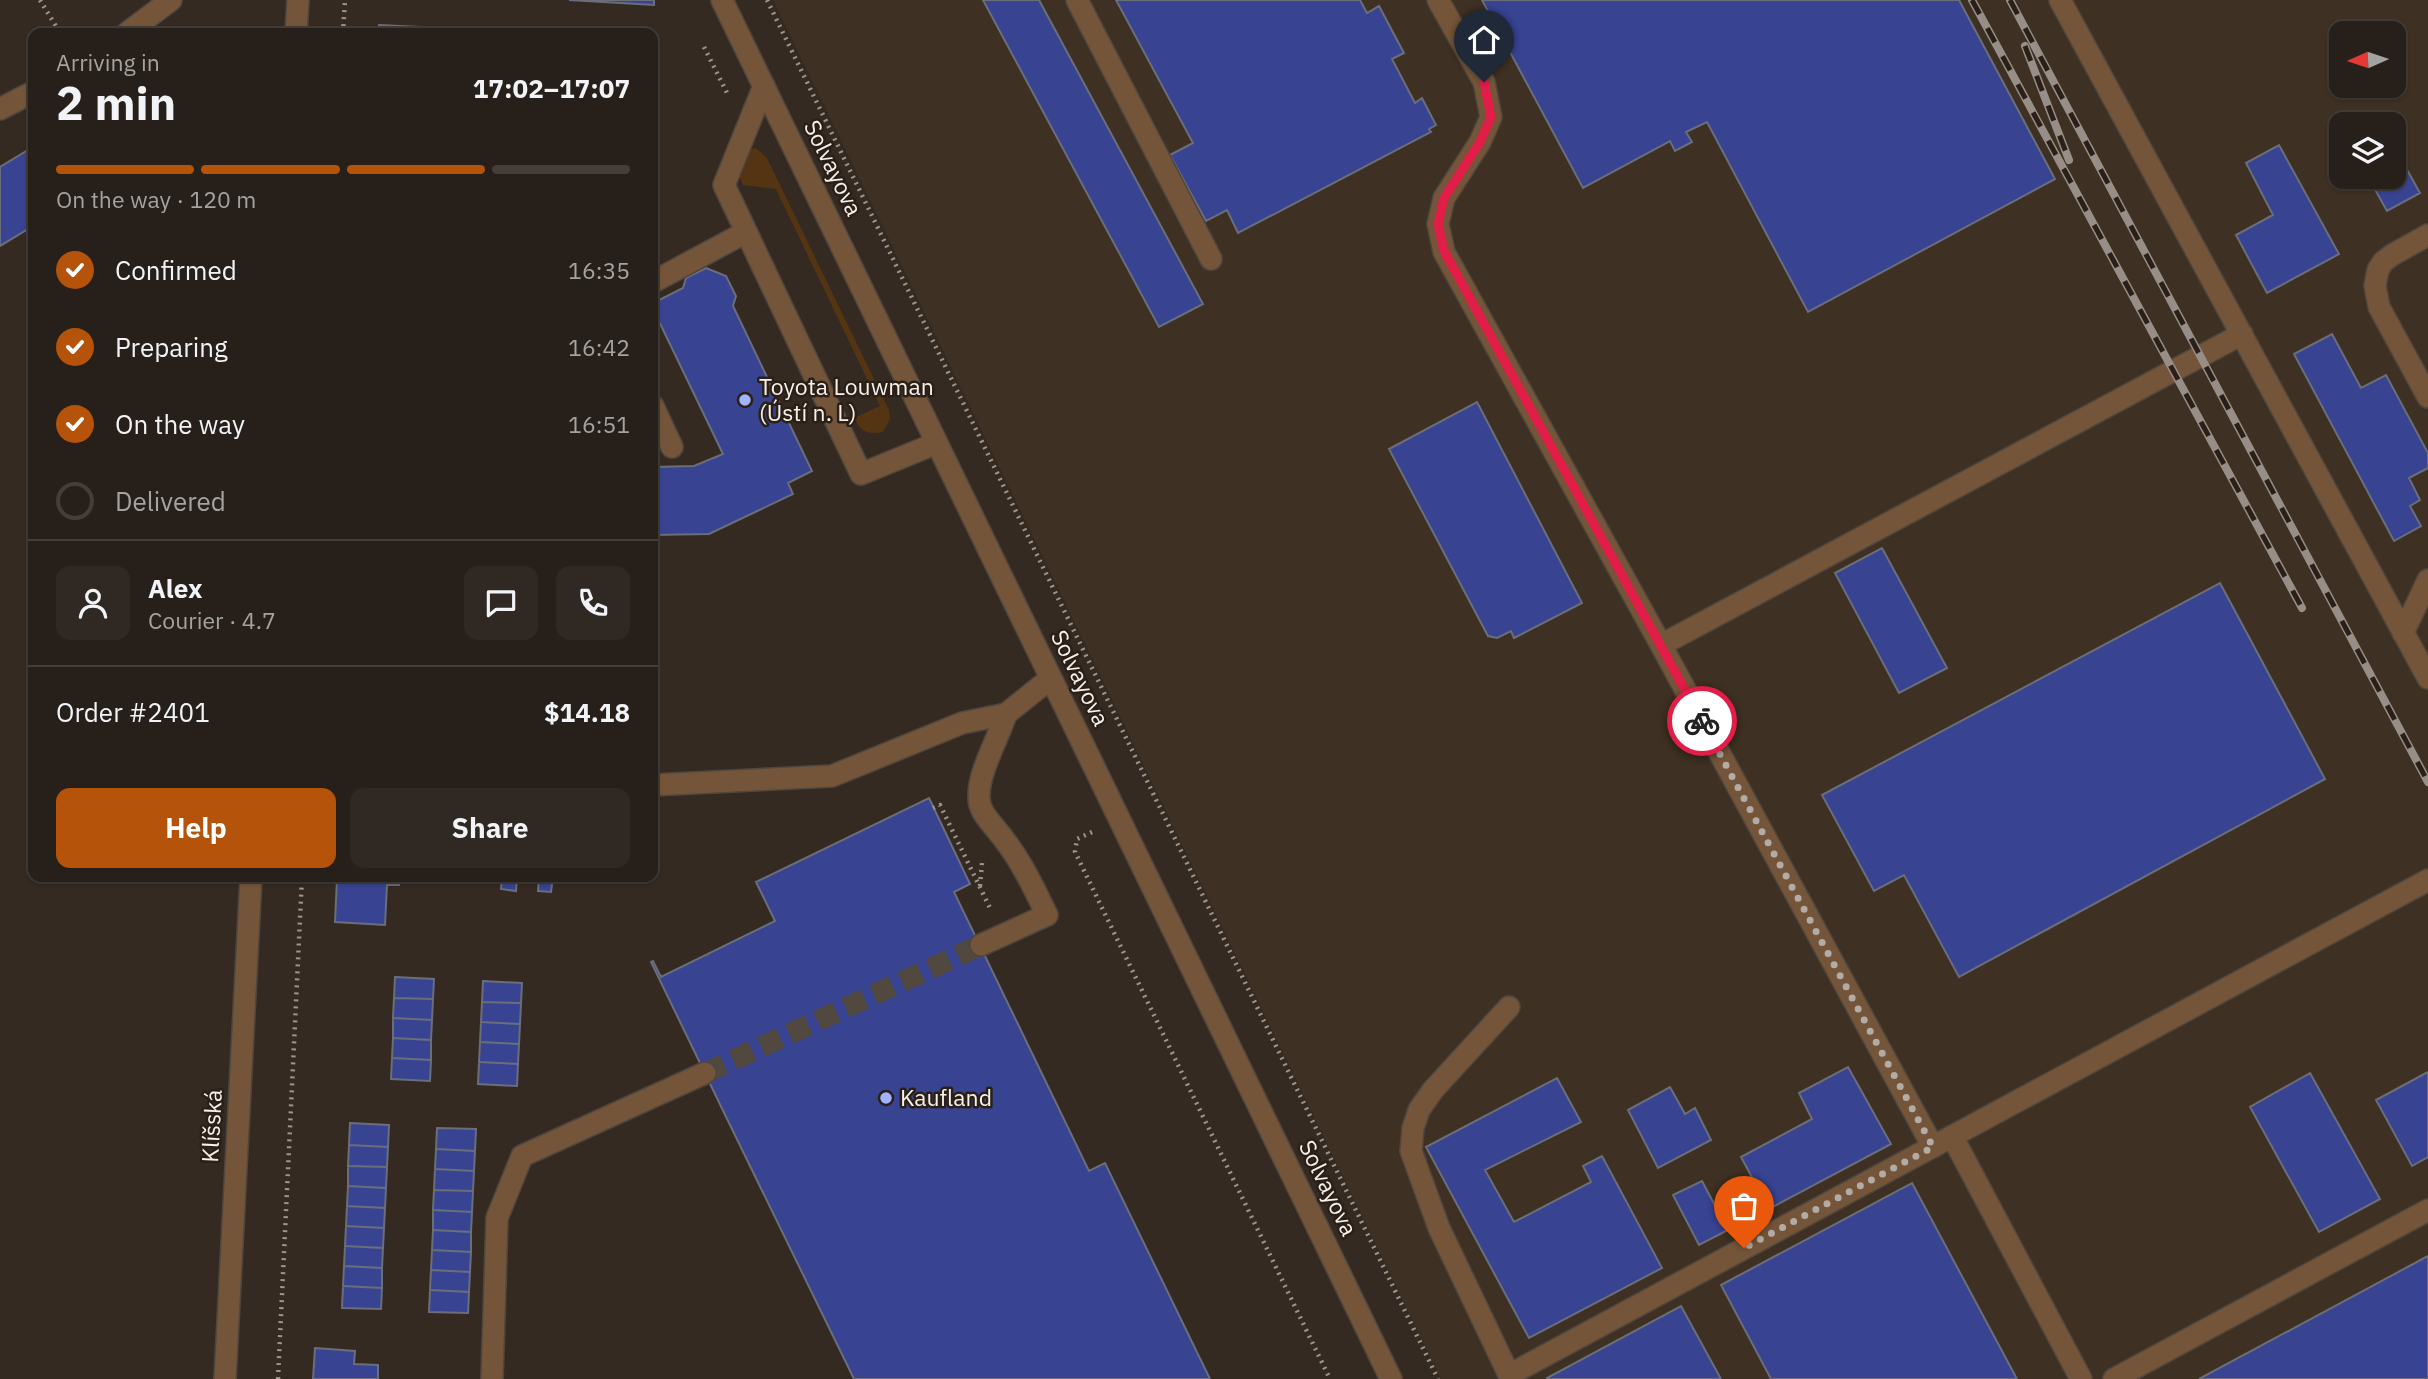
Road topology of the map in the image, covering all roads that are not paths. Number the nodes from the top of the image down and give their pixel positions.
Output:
1 (171, 0) edge
2 (298, 0) edge
3 (722, 0) edge
4 (1077, 0) edge
5 (1438, 0) edge
6 (2060, 0) edge
7 (134, 28) edge
8 (296, 28) edge
9 (764, 86) junction
10 (28, 94) edge
11 (3, 101) edge
12 (746, 232) junction
13 (2428, 235) edge
14 (1211, 259) dead end
15 (658, 279) edge
16 (2242, 334) junction
17 (2428, 397) edge
18 (658, 417) edge
19 (937, 443) junction
20 (672, 447) dead end
21 (2428, 580) edge
22 (2403, 633) junction
23 (1661, 645) junction
24 (1051, 678) junction
25 (2428, 678) edge
26 (1006, 714) junction
27 (658, 785) edge
28 (251, 882) edge
29 (2425, 889) edge
30 (981, 945) tunnel mouth
31 (1508, 1007) dead end
32 (705, 1073) tunnel mouth
33 (1952, 1136) junction
34 (1933, 1147) junction
35 (2428, 1210) edge
36 (1510, 1377) edge
37 (225, 1379) edge
38 (492, 1379) edge
39 (1391, 1379) edge
40 (2081, 1379) edge
41 (2114, 1379) edge

1 - 7 street
2 - 8 street
3 - 9 street, Solvayova
4 - 14 street
5 - 23 street
6 - 16 street
9 - 12 street
9 - 19 street, Solvayova
10 - 11 street
12 - 15 street
12 - 19 street
13 - 17 street
16 - 22 street
16 - 23 street
18 - 20 street
19 - 24 street, Solvayova
21 - 22 street
22 - 25 street
23 - 34 street
24 - 26 street
24 - 39 street, Solvayova
26 - 27 street
26 - 30 street
28 - 37 street, Klíšská
29 - 33 street
31 - 36 street
32 - 38 street
33 - 34 street
33 - 40 street
34 - 36 street
35 - 41 street

